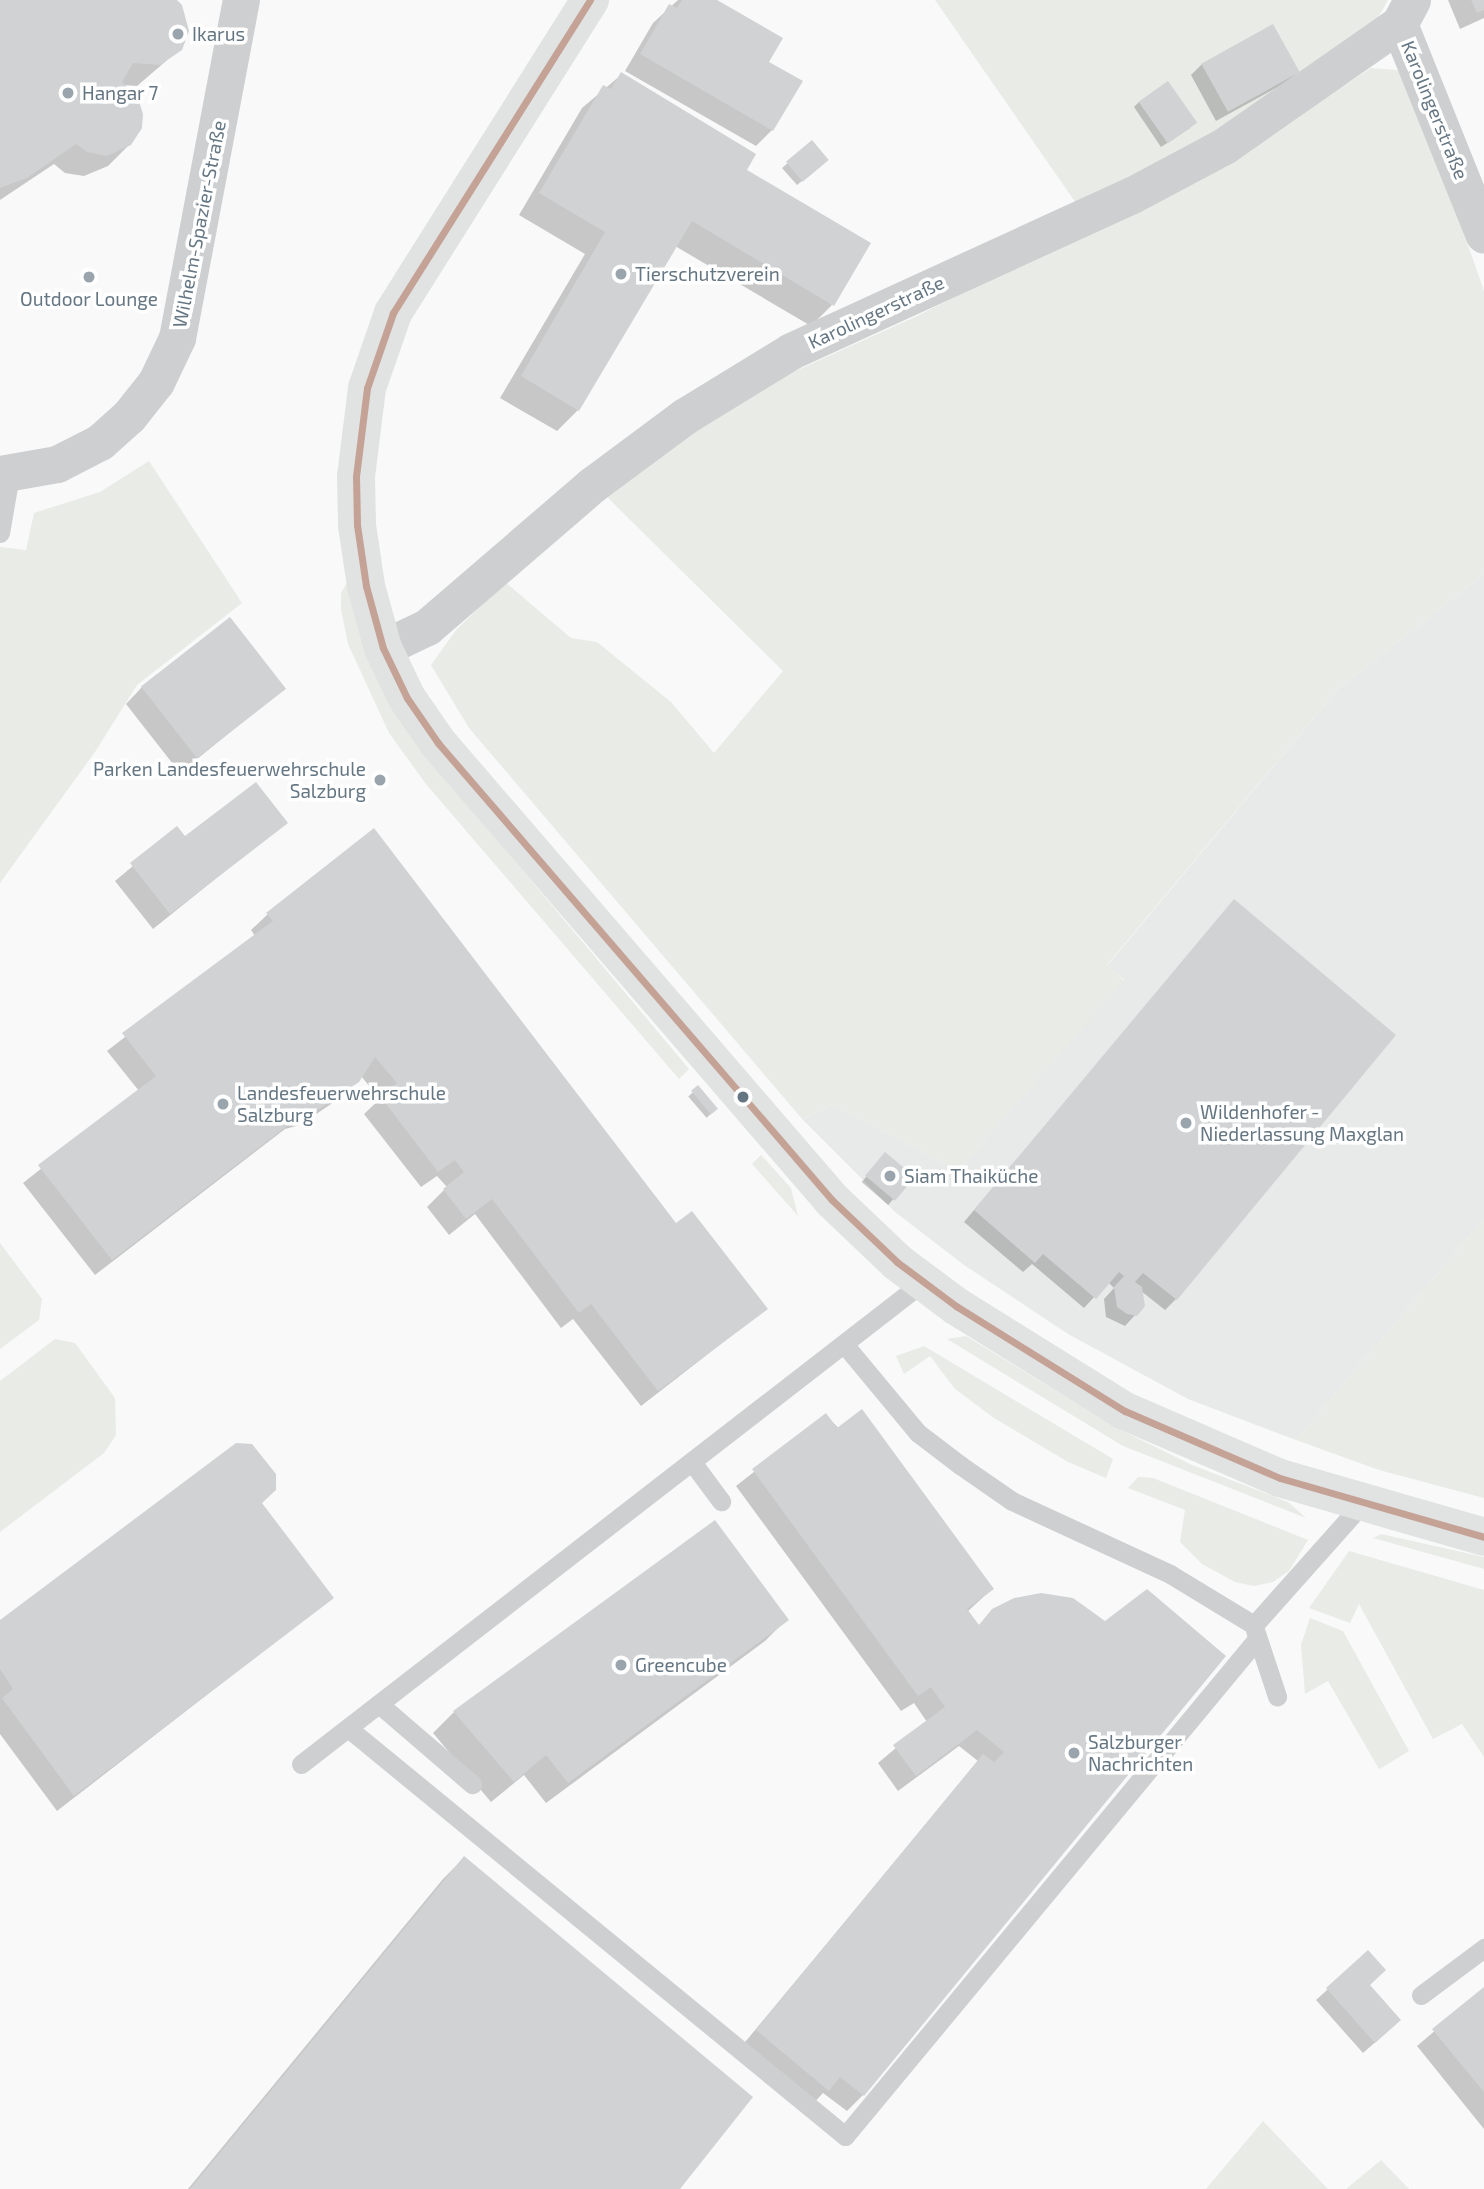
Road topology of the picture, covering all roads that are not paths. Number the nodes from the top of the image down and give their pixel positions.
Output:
1 (241, 0) edge
2 (590, 0) edge
3 (1406, 12) edge
4 (1484, 235) edge
5 (5, 475) edge
6 (0, 533) edge
7 (383, 648) junction
8 (923, 1282) junction
9 (844, 1344) junction
10 (692, 1462) junction
11 (721, 1501) dead end
12 (1361, 1505) junction
13 (1484, 1537) edge
14 (1255, 1632) junction
15 (1277, 1696) dead end
16 (379, 1704) junction
17 (348, 1728) junction
18 (301, 1764) dead end
19 (472, 1784) dead end
20 (1484, 1948) edge
21 (1422, 1996) dead end

1 - 5 street, Wilhelm-Spazier-Straße
2 - 7 street
3 - 4 street, Karolingerstraße
3 - 7 street, Karolingerstraße
5 - 6 lane
7 - 8 street
8 - 9 lane
8 - 12 street
9 - 10 lane
9 - 14 lane
10 - 11 lane
10 - 16 lane
12 - 13 street
12 - 14 lane
14 - 15 lane
14 - 17 lane
16 - 17 lane
16 - 19 lane
17 - 18 lane
20 - 21 lane

